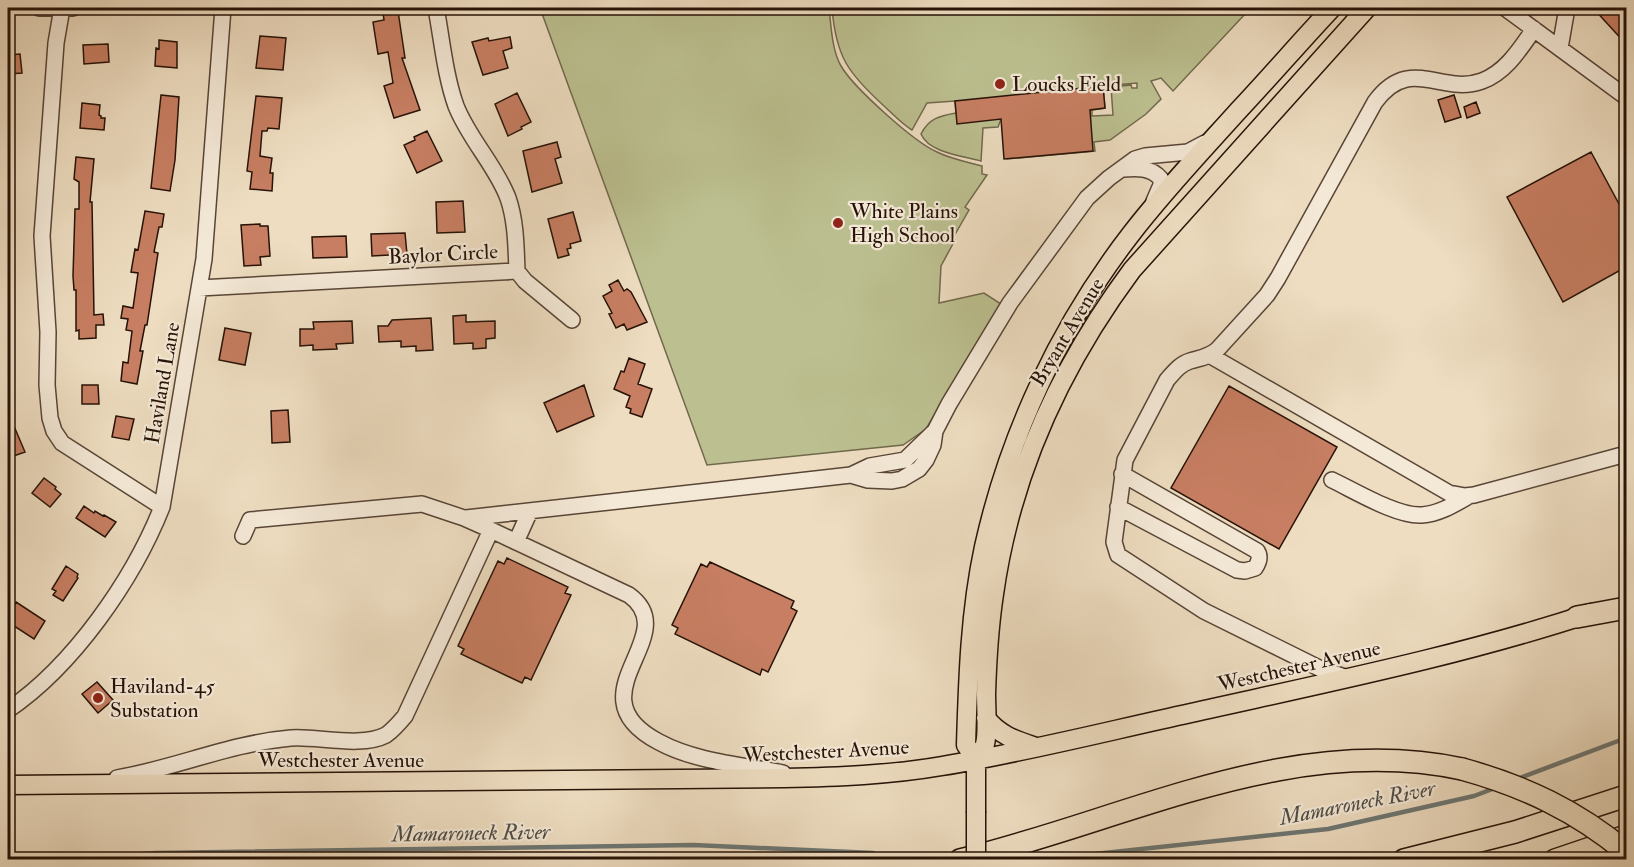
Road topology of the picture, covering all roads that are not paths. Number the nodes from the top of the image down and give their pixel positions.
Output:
1 (39, 8) edge
2 (62, 8) edge
3 (73, 8) edge
4 (224, 8) edge
5 (436, 8) edge
6 (1332, 8) edge
7 (1367, 8) edge
8 (1567, 8) edge
9 (1509, 9) edge
10 (1534, 29) junction
11 (1560, 48) junction
12 (1626, 97) edge
13 (1213, 139) junction
14 (1123, 169) junction
15 (1148, 213) junction
16 (516, 271) junction
17 (200, 288) junction
18 (572, 320) dead end
19 (1211, 356) junction
20 (1626, 454) edge
21 (1122, 474) junction
22 (1332, 480) dead end
23 (1469, 496) junction
24 (162, 507) junction
25 (1118, 507) junction
26 (530, 511) junction
27 (464, 518) junction
28 (491, 530) junction
29 (243, 536) dead end
30 (516, 542) junction
31 (1626, 601) edge
32 (1626, 608) edge
33 (1576, 617) junction
34 (1349, 678) junction
35 (9, 705) edge
36 (986, 717) junction
37 (1036, 747) junction
38 (976, 760) junction
39 (810, 778) junction
40 (80, 784) junction
41 (8, 785) edge
42 (1626, 796) edge
43 (1626, 836) edge
44 (1626, 852) edge
45 (960, 860) edge
46 (976, 860) edge
47 (1404, 860) edge
48 (1555, 860) edge

1 - 2 street
2 - 3 street
2 - 24 street
4 - 17 street, Haviland Lane
5 - 16 street, Baylor Circle
6 - 13 main road, Bryant Avenue
7 - 36 main road, Bryant Avenue
8 - 11 street
9 - 10 street
10 - 11 street
10 - 19 street
11 - 12 street
13 - 14 street
13 - 15 main road, Bryant Avenue
14 - 15 street
14 - 26 street
15 - 38 main road, Bryant Avenue
16 - 17 street, Baylor Circle
16 - 18 street
17 - 24 street, Haviland Lane
19 - 21 street
19 - 23 street
20 - 23 street
21 - 25 street
21 - 25 street
22 - 23 street
24 - 35 street, Haviland Lane
25 - 34 street
26 - 27 street
26 - 30 street
27 - 28 street
27 - 29 street
28 - 30 street
28 - 40 street
30 - 39 street
31 - 33 main road, Westchester Avenue
32 - 33 highway
33 - 34 main road, Westchester Avenue
34 - 37 main road, Westchester Avenue
36 - 37 main road
36 - 38 main road, Bryant Avenue
37 - 38 main road, Westchester Avenue
38 - 39 main road, Westchester Avenue
38 - 46 main road, Bryant Avenue, bridge
39 - 40 main road, Westchester Avenue
40 - 41 main road, Westchester Avenue
42 - 47 highway
43 - 48 highway
44 - 45 highway, bridge

